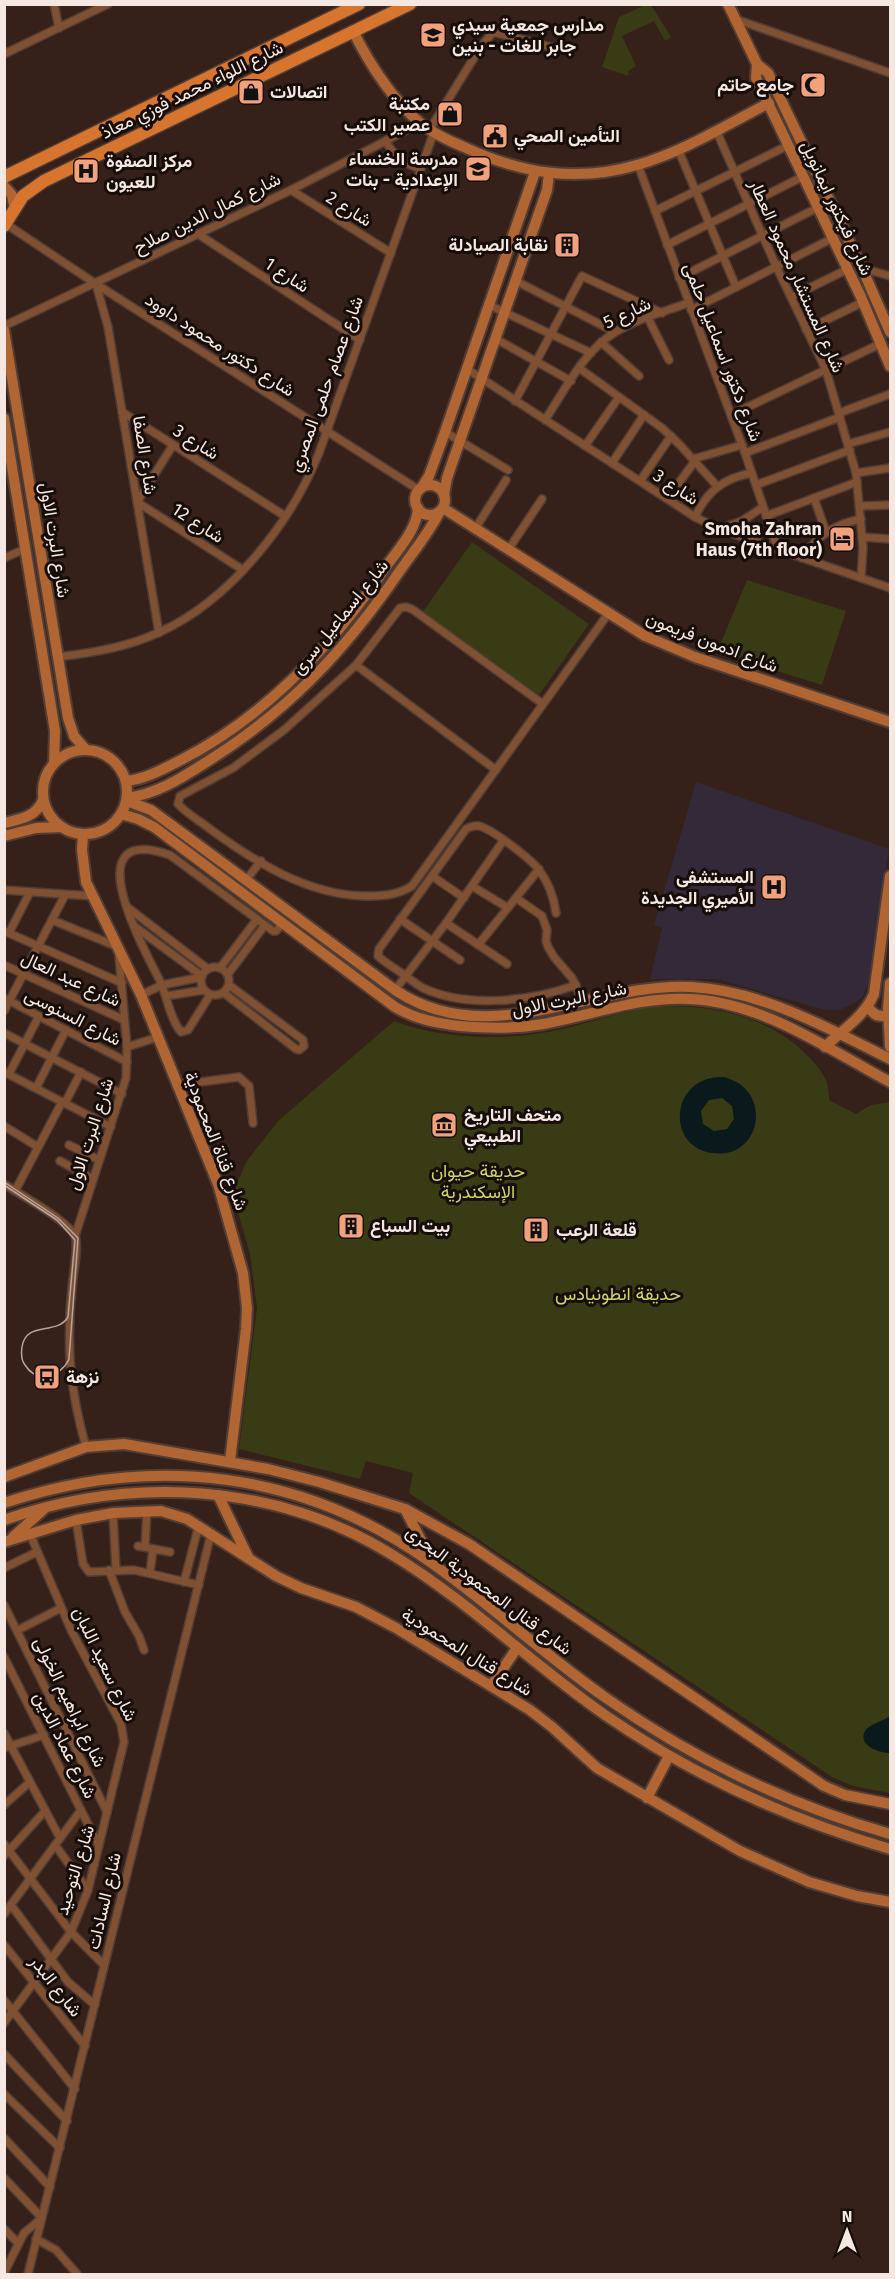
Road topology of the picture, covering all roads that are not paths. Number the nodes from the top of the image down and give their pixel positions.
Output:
1 (54, 4) edge
2 (108, 4) edge
3 (359, 4) edge
4 (410, 4) edge
5 (728, 4) edge
6 (342, 8) edge
7 (735, 20) junction
8 (59, 28) junction
9 (353, 32) junction
10 (555, 48) dead end
11 (4, 54) edge
12 (757, 64) junction
13 (891, 73) edge
14 (769, 103) junction
15 (428, 128) junction
16 (716, 130) junction
17 (385, 141) junction
18 (789, 145) junction
19 (678, 149) junction
20 (34, 161) junction
21 (638, 165) junction
22 (420, 169) junction
23 (535, 172) junction
24 (734, 172) junction
25 (549, 174) junction
26 (804, 176) junction
27 (4, 177) edge
28 (44, 181) junction
29 (4, 186) edge
30 (291, 190) junction
31 (696, 191) junction
32 (748, 204) junction
33 (819, 207) junction
34 (15, 210) junction
35 (655, 211) junction
36 (709, 224) junction
37 (5, 225) edge
38 (198, 234) junction
39 (763, 236) junction
40 (833, 237) junction
41 (511, 241) junction
42 (667, 244) junction
43 (528, 247) junction
44 (391, 253) junction
45 (723, 256) junction
46 (776, 266) junction
47 (862, 268) junction
48 (848, 269) junction
49 (891, 276) edge
50 (679, 278) junction
51 (516, 281) junction
52 (96, 284) junction
53 (736, 287) junction
54 (791, 297) junction
55 (863, 302) junction
56 (489, 305) junction
57 (565, 306) junction
58 (689, 306) junction
59 (506, 311) junction
60 (662, 313) junction
61 (648, 318) junction
62 (4, 328) edge
63 (806, 330) junction
64 (615, 332) junction
65 (891, 332) edge
66 (551, 333) junction
67 (496, 339) junction
68 (360, 340) junction
69 (601, 342) junction
70 (882, 343) junction
71 (6, 346) edge
72 (591, 353) junction
73 (669, 360) dead end
74 (536, 362) junction
75 (891, 366) edge
76 (467, 369) junction
77 (579, 369) junction
78 (825, 370) junction
79 (639, 376) dead end
80 (482, 379) junction
81 (571, 381) junction
82 (891, 394) edge
83 (619, 397) junction
84 (515, 401) junction
85 (122, 412) junction
86 (644, 415) junction
87 (731, 415) junction
88 (839, 415) junction
89 (4, 418) edge
90 (545, 420) junction
91 (327, 432) junction
92 (445, 432) junction
93 (891, 432) edge
94 (671, 436) junction
95 (460, 442) junction
96 (173, 444) junction
97 (742, 445) junction
98 (585, 446) junction
99 (849, 447) junction
100 (746, 453) junction
101 (694, 460) junction
102 (612, 463) junction
103 (891, 468) edge
104 (508, 470) dead end
105 (752, 473) junction
106 (856, 473) junction
107 (506, 480) dead end
108 (640, 481) junction
109 (857, 482) junction
110 (756, 485) junction
111 (717, 486) junction
112 (420, 488) junction
113 (444, 495) junction
114 (814, 498) junction
115 (542, 499) dead end
116 (667, 499) junction
117 (137, 502) junction
118 (891, 505) edge
119 (860, 506) junction
120 (763, 507) junction
121 (418, 508) junction
122 (441, 510) junction
123 (285, 516) junction
124 (766, 516) junction
125 (695, 517) junction
126 (861, 519) junction
127 (475, 529) junction
128 (719, 529) junction
129 (826, 532) junction
130 (862, 537) junction
131 (891, 539) edge
132 (26, 549) junction
133 (508, 550) junction
134 (778, 550) junction
135 (396, 552) junction
136 (4, 558) edge
137 (802, 558) junction
138 (408, 560) junction
139 (243, 570) junction
140 (861, 578) junction
141 (45, 585) junction
142 (32, 586) junction
143 (891, 588) edge
144 (371, 589) junction
145 (382, 597) junction
146 (608, 614) junction
147 (159, 633) junction
148 (57, 657) junction
149 (311, 663) junction
150 (356, 665) junction
151 (321, 671) junction
152 (543, 704) junction
153 (891, 722) edge
154 (86, 750) junction
155 (54, 764) junction
156 (496, 770) junction
157 (126, 781) junction
158 (43, 800) junction
159 (127, 800) junction
160 (121, 814) junction
161 (4, 823) edge
162 (62, 827) junction
163 (83, 834) junction
164 (4, 836) edge
165 (503, 841) junction
166 (261, 861) junction
167 (539, 869) junction
168 (432, 876) junction
169 (891, 876) edge
170 (246, 880) junction
171 (472, 886) junction
172 (4, 890) edge
173 (30, 892) junction
174 (65, 895) junction
175 (92, 896) junction
176 (464, 898) junction
177 (516, 898) junction
178 (125, 906) junction
179 (508, 908) junction
180 (556, 914) dead end
181 (257, 919) junction
182 (400, 919) junction
183 (52, 920) junction
184 (283, 923) junction
185 (446, 923) junction
186 (133, 925) junction
187 (265, 925) junction
188 (7, 932) edge
189 (164, 935) junction
190 (432, 941) junction
191 (158, 943) junction
192 (478, 945) junction
193 (38, 946) junction
194 (118, 948) junction
195 (460, 960) dead end
196 (507, 964) dead end
197 (4, 965) edge
198 (219, 968) junction
199 (208, 969) junction
200 (24, 974) junction
201 (228, 974) junction
202 (202, 976) junction
203 (406, 976) junction
204 (122, 983) junction
205 (891, 983) edge
206 (230, 984) junction
207 (576, 985) junction
208 (162, 986) junction
209 (395, 990) junction
210 (207, 992) junction
211 (224, 993) junction
212 (141, 995) junction
213 (166, 996) junction
214 (7, 1000) edge
215 (583, 1001) junction
216 (867, 1007) junction
217 (4, 1011) edge
218 (267, 1012) junction
219 (39, 1016) junction
220 (888, 1017) junction
221 (124, 1020) junction
222 (260, 1021) junction
223 (66, 1030) junction
224 (4, 1033) edge
225 (839, 1033) junction
226 (158, 1037) junction
227 (25, 1044) junction
228 (127, 1047) junction
229 (825, 1047) junction
230 (891, 1047) edge
231 (52, 1058) junction
232 (891, 1059) edge
233 (127, 1062) junction
234 (891, 1064) edge
235 (81, 1072) junction
236 (7, 1073) edge
237 (888, 1080) edge
238 (177, 1085) junction
239 (36, 1088) junction
240 (122, 1094) junction
241 (63, 1103) junction
242 (253, 1123) dead end
243 (4, 1126) edge
244 (111, 1128) junction
245 (69, 1145) dead end
246 (38, 1147) junction
247 (99, 1160) junction
248 (60, 1161) dead end
249 (93, 1179) junction
250 (4, 1184) edge
251 (15, 1191) junction
252 (75, 1236) junction
253 (86, 1447) junction
254 (230, 1461) junction
255 (4, 1478) edge
256 (218, 1495) junction
257 (4, 1503) edge
258 (46, 1507) junction
259 (405, 1509) junction
260 (147, 1510) junction
261 (113, 1513) junction
262 (4, 1520) edge
263 (76, 1520) junction
264 (199, 1525) junction
265 (30, 1534) junction
266 (211, 1534) junction
267 (6, 1542) edge
268 (146, 1547) junction
269 (38, 1552) junction
270 (170, 1552) dead end
271 (250, 1561) junction
272 (433, 1563) junction
273 (4, 1568) edge
274 (112, 1570) junction
275 (150, 1573) junction
276 (184, 1581) junction
277 (200, 1585) junction
278 (4, 1605) edge
279 (61, 1608) junction
280 (18, 1630) junction
281 (517, 1648) junction
282 (144, 1650) dead end
283 (5, 1660) edge
284 (491, 1686) junction
285 (4, 1733) edge
286 (44, 1735) junction
287 (8, 1747) edge
288 (669, 1756) junction
289 (30, 1782) junction
290 (646, 1798) junction
291 (6, 1800) edge
292 (891, 1804) edge
293 (81, 1810) junction
294 (45, 1811) junction
295 (108, 1813) junction
296 (891, 1834) edge
297 (60, 1838) junction
298 (55, 1845) junction
299 (99, 1846) junction
300 (891, 1849) edge
301 (6, 1850) edge
302 (30, 1878) junction
303 (88, 1890) junction
304 (891, 1902) edge
305 (11, 1905) junction
306 (4, 1914) edge
307 (71, 1932) junction
308 (4, 1945) edge
309 (51, 1961) junction
310 (104, 1965) junction
311 (35, 1983) junction
312 (4, 2000) edge
313 (95, 2005) junction
314 (13, 2011) junction
315 (4, 2024) edge
316 (85, 2046) junction
317 (4, 2054) edge
318 (75, 2089) junction
319 (4, 2094) edge
320 (67, 2121) junction
321 (4, 2138) edge
322 (60, 2148) junction
323 (6, 2184) edge
324 (50, 2187) junction
325 (42, 2218) junction
326 (4, 2229) edge
327 (36, 2240) junction
328 (18, 2243) junction
329 (5, 2272) edge
330 (27, 2274) edge
331 (76, 2274) edge

1 - 8 street
2 - 8 street
3 - 6 main road, شارع اللواء محمد فوزي معاذ
4 - 9 main road, شارع اللواء محمد فوزي معاذ
5 - 7 main road, شارع فيكتور ايمانويل
6 - 20 main road, شارع اللواء محمد فوزي معاذ
7 - 12 main road, شارع فيكتور ايمانويل
7 - 13 street
8 - 11 street
9 - 15 main road
9 - 28 main road, شارع اللواء محمد فوزي معاذ
10 - 15 street, شارع عصام حلمى المصري
12 - 14 main road, شارع فيكتور ايمانويل
12 - 47 main road, شارع فيكتور ايمانويل
14 - 16 main road
14 - 18 main road, شارع فيكتور ايمانويل
15 - 17 street, شارع كمال الدين صلاح
15 - 22 street, شارع عصام حلمى المصري
15 - 23 main road
16 - 19 main road
16 - 24 street, شارع المستشار محمود العطار
17 - 22 street
17 - 30 street, شارع كمال الدين صلاح
18 - 24 street
18 - 26 main road, شارع فيكتور ايمانويل
19 - 21 main road
19 - 31 street
20 - 27 main road, شارع اللواء محمد فوزي معاذ
20 - 28 main road
21 - 25 main road
21 - 35 street, شارع دكتور اسماعيل حلمى
22 - 44 street, شارع عصام حلمى المصري
23 - 25 main road
23 - 41 main road
24 - 31 street
24 - 32 street, شارع المستشار محمود العطار
25 - 43 main road
26 - 32 street
26 - 33 main road, شارع فيكتور ايمانويل
28 - 34 main road, شارع اللواء محمد فوزي معاذ
29 - 34 main road
30 - 38 street, شارع كمال الدين صلاح
30 - 44 street, شارع 2
31 - 35 street
31 - 36 street
32 - 36 street
32 - 39 street, شارع المستشار محمود العطار
33 - 39 street
33 - 40 main road, شارع فيكتور ايمانويل
34 - 37 main road, شارع اللواء محمد فوزي معاذ
35 - 42 street, شارع دكتور اسماعيل حلمى
36 - 42 street
36 - 45 street
37 - 52 street, شارع دكتور محمود داوود
38 - 52 street, شارع كمال الدين صلاح
38 - 68 street, شارع 1
39 - 45 street
39 - 46 street, شارع المستشار محمود العطار
40 - 46 street, شارع 5
40 - 48 main road, شارع فيكتور ايمانويل
41 - 43 main road
41 - 56 main road
42 - 50 street, شارع دكتور اسماعيل حلمى
43 - 51 main road
44 - 68 street, شارع عصام حلمى المصري
45 - 50 street
45 - 53 street
46 - 53 street, شارع 5
46 - 54 street, شارع المستشار محمود العطار
47 - 49 street
47 - 65 main road, شارع فيكتور ايمانويل
48 - 54 street
48 - 55 main road, شارع فيكتور ايمانويل
50 - 58 street, شارع دكتور اسماعيل حلمى
51 - 57 street
51 - 59 main road
52 - 62 street, شارع كمال الدين صلاح
52 - 85 street, شارع الصفا
52 - 91 street, شارع دكتور محمود داوود
53 - 58 street, شارع 5
54 - 63 street, شارع المستشار محمود العطار
55 - 63 street
55 - 70 main road, شارع فيكتور ايمانويل
56 - 59 street
56 - 76 main road
57 - 60 street
57 - 64 street
57 - 66 street
58 - 60 street, شارع 5
58 - 87 street, شارع دكتور اسماعيل حلمى
59 - 66 street
59 - 67 main road
60 - 61 street, شارع 5
61 - 64 street, شارع 5
61 - 73 street
62 - 71 main road, شارع البرت الاول
63 - 78 street, شارع المستشار محمود العطار
64 - 69 street, شارع 5
66 - 72 street
66 - 74 street
67 - 74 street
67 - 80 main road
68 - 91 street, شارع عصام حلمى المصري
69 - 72 street, شارع 5
69 - 79 street
70 - 75 main road, شارع فيكتور ايمانويل
70 - 78 street
71 - 141 main road, شارع البرت الاول
72 - 77 street, شارع 5
74 - 81 street
74 - 84 street
76 - 80 street, شارع 3
76 - 92 main road
77 - 81 street, شارع 5
77 - 83 street
78 - 87 street
78 - 88 street, شارع المستشار محمود العطار
80 - 84 street, شارع 3
80 - 95 main road
81 - 90 street, شارع 5
82 - 88 street
83 - 86 street
83 - 98 street
84 - 90 street, شارع 3
85 - 96 street, شارع 3
85 - 117 street, شارع الصفا
86 - 94 street
86 - 102 street
87 - 97 street, شارع دكتور اسماعيل حلمى
88 - 99 street, شارع المستشار محمود العطار
88 - 100 street
89 - 132 main road, شارع البرت الاول
90 - 98 street, شارع 3
91 - 112 street, شارع دكتور محمود داوود
91 - 123 street, شارع عصام حلمى المصري
92 - 95 street
92 - 112 main road
93 - 99 street
94 - 101 street
94 - 108 street
95 - 104 street
95 - 113 main road
96 - 117 street
96 - 123 street, شارع 3
97 - 100 street, شارع دكتور اسماعيل حلمى
97 - 101 street
98 - 102 street, شارع 3
99 - 106 street, شارع المستشار محمود العطار
99 - 110 street
100 - 105 street, شارع دكتور اسماعيل حلمى
101 - 111 street
101 - 116 street
102 - 108 street, شارع 3
103 - 106 street
105 - 110 street, شارع دكتور اسماعيل حلمى
105 - 111 street
106 - 109 street, شارع المستشار محمود العطار
107 - 127 street
108 - 116 street, شارع 3
109 - 114 street
109 - 119 street, شارع المستشار محمود العطار
110 - 120 street, شارع دكتور اسماعيل حلمى
111 - 125 street
112 - 113 main road
112 - 121 main road
113 - 122 main road
114 - 124 street
114 - 129 street
115 - 133 street
116 - 125 street, شارع 3
117 - 139 street, شارع 12
117 - 147 street, شارع الصفا
118 - 119 street
119 - 126 street, شارع المستشار محمود العطار
120 - 124 street, شارع دكتور اسماعيل حلمى
120 - 128 street
121 - 122 main road
121 - 135 main road, شارع اسماعيل سرى
122 - 127 main road, شارع ادمون فريمون
122 - 138 main road, شارع اسماعيل سرى
123 - 139 street, شارع عصام حلمى المصري
124 - 134 street, شارع دكتور اسماعيل حلمى
125 - 128 street, شارع 3
126 - 129 street
126 - 130 street, شارع المستشار محمود العطار
127 - 133 main road, شارع ادمون فريمون
128 - 134 street, شارع 3
129 - 137 street
130 - 131 street
130 - 140 street, شارع المستشار محمود العطار
132 - 136 street
132 - 142 main road, شارع البرت الاول
133 - 146 main road, شارع ادمون فريمون
134 - 137 street, شارع 3
135 - 138 main road
135 - 144 main road, شارع اسماعيل سرى
137 - 140 street, شارع 3
138 - 145 main road, شارع اسماعيل سرى
139 - 147 street, شارع عصام حلمى المصري
140 - 143 street, شارع 3
141 - 142 main road
141 - 148 main road, شارع البرت الاول
142 - 155 main road, شارع البرت الاول
144 - 145 main road
144 - 149 main road, شارع اسماعيل سرى
145 - 151 main road, شارع اسماعيل سرى
146 - 152 street
146 - 153 main road, شارع ادمون فريمون
147 - 148 street, شارع عصام حلمى المصري
148 - 154 main road, شارع البرت الاول
149 - 151 main road
149 - 157 main road, شارع اسماعيل سرى
150 - 152 street
150 - 156 street
150 - 166 street
151 - 159 main road, شارع اسماعيل سرى
152 - 156 street
154 - 155 main road
154 - 157 main road
155 - 158 main road
156 - 166 street
157 - 159 main road
158 - 161 main road
158 - 162 main road
159 - 160 main road
159 - 170 main road, شارع البرت الاول
160 - 163 main road
160 - 184 main road, شارع البرت الاول
162 - 163 main road
162 - 164 main road
163 - 175 main road, شارع البرت الاول
165 - 167 street
165 - 168 street
165 - 171 street
166 - 170 street
167 - 177 street
167 - 180 street
168 - 176 street
168 - 182 street
169 - 216 main road
170 - 209 main road, شارع البرت الاول
171 - 176 street
171 - 179 street
172 - 173 street
173 - 174 street
173 - 188 street
174 - 175 street
174 - 183 street
175 - 194 main road, شارع البرت الاول
176 - 185 street
177 - 179 street
177 - 207 street
178 - 181 street
178 - 186 street
178 - 189 street
179 - 192 street
181 - 187 street
181 - 198 street
182 - 190 street
182 - 203 street
183 - 193 street
183 - 194 street
184 - 187 street
184 - 229 main road, شارع البرت الاول
185 - 190 street
185 - 192 street
186 - 191 street
186 - 208 street
187 - 201 street
188 - 193 street
189 - 191 street
189 - 199 street
190 - 195 street
190 - 203 street
191 - 202 street
192 - 196 street
193 - 200 street
193 - 204 street
194 - 204 street, شارع البرت الاول
194 - 212 main road, شارع قناة المحمودية
197 - 200 street, شارع عبد العال
198 - 199 street
198 - 201 street
199 - 202 street
200 - 214 street
200 - 221 street, شارع عبد العال
201 - 206 street
202 - 208 street
202 - 210 street
203 - 207 street
203 - 209 street
204 - 221 street, شارع البرت الاول
205 - 220 main road
206 - 211 street
206 - 218 street
207 - 215 street
208 - 212 street
208 - 213 street
209 - 215 main road, شارع البرت الاول
210 - 211 street
210 - 213 street
210 - 213 street
211 - 222 street
212 - 226 main road, شارع قناة المحمودية
214 - 217 street
214 - 219 street, شارع السنوسى
215 - 225 main road, شارع البرت الاول
216 - 220 main road
216 - 225 main road
218 - 222 street
218 - 222 street
219 - 223 street, شارع السنوسى
219 - 227 street
220 - 230 main road
221 - 228 street, شارع البرت الاول
223 - 231 street
223 - 233 street, شارع السنوسى
224 - 227 street
225 - 229 main road
225 - 232 main road, شارع البرت الاول
226 - 228 street
226 - 238 main road, شارع قناة المحمودية
227 - 231 street
227 - 236 street
228 - 233 street, شارع البرت الاول
229 - 237 main road, شارع البرت الاول
231 - 235 street
231 - 239 street
233 - 240 street, شارع البرت الاول
234 - 237 main road
235 - 240 street
235 - 241 street
236 - 239 street
238 - 242 street
238 - 254 main road, شارع قناة المحمودية
239 - 241 street
240 - 244 street, شارع البرت الاول
241 - 244 street
241 - 246 street
243 - 246 street
244 - 247 street, شارع البرت الاول
245 - 247 street
246 - 251 street
247 - 249 street, شارع البرت الاول
248 - 249 street
249 - 252 street, شارع البرت الاول
250 - 251 street
251 - 252 street
252 - 253 street, شارع البرت الاول
253 - 254 main road
253 - 255 main road
254 - 259 main road
256 - 258 main road, شارع قنال المحمودية البحرى
256 - 271 main road
256 - 281 main road, شارع قنال المحمودية البحرى
257 - 272 main road, شارع قنال المحمودية البحرى
258 - 262 main road, شارع قنال المحمودية البحرى
258 - 267 main road
259 - 272 main road
259 - 292 main road
260 - 261 main road, شارع قنال المحمودية
260 - 264 main road, شارع قنال المحمودية
260 - 268 street
261 - 263 main road, شارع قنال المحمودية
261 - 274 street
263 - 265 main road, شارع قنال المحمودية
263 - 274 street
264 - 266 main road, شارع قنال المحمودية
264 - 276 street
265 - 267 main road, شارع قنال المحمودية
265 - 269 street, شارع سعيد اللبان
266 - 271 main road, شارع قنال المحمودية
266 - 277 street, شارع السادات
268 - 270 street
268 - 275 street
269 - 273 street
269 - 279 street, شارع سعيد اللبان
271 - 284 main road, شارع قنال المحمودية
272 - 296 main road, شارع قنال المحمودية البحرى
274 - 275 street
274 - 282 street
275 - 276 street
276 - 277 street
277 - 310 street, شارع السادات
278 - 280 street, شارع ابراهيم الخولى
279 - 280 street
279 - 295 street, شارع سعيد اللبان
280 - 295 street, شارع ابراهيم الخولى
281 - 284 main road
281 - 288 main road, شارع قنال المحمودية البحرى
283 - 286 street, شارع عماد الدين
284 - 290 main road, شارع قنال المحمودية
285 - 287 street
286 - 287 street
286 - 293 street, شارع عماد الدين
287 - 289 street
288 - 290 main road
288 - 300 main road, شارع قنال المحمودية البحرى
289 - 291 street
289 - 294 street
290 - 304 main road, شارع قنال المحمودية
293 - 297 street
293 - 299 street, شارع عماد الدين
294 - 297 street
294 - 301 street
295 - 299 street, شارع التوحيد
297 - 298 street
298 - 302 street
298 - 303 street
299 - 303 street, شارع التوحيد
301 - 302 street
302 - 305 street
302 - 307 street
303 - 307 street, شارع التوحيد
305 - 306 street
305 - 309 street
307 - 309 street, شارع التوحيد
307 - 310 street
308 - 311 street, شارع البدر
309 - 311 street, شارع التوحيد
309 - 313 street
310 - 313 street, شارع السادات
311 - 314 street, شارع التوحيد
311 - 316 street, شارع البدر
312 - 314 street
313 - 316 street, شارع السادات
314 - 315 street, شارع التوحيد
314 - 318 street
316 - 318 street, شارع السادات
317 - 320 street
318 - 320 street, شارع السادات
319 - 322 street
320 - 322 street, شارع السادات
321 - 324 street
322 - 324 street, شارع السادات
323 - 325 street
324 - 325 street, شارع السادات
325 - 327 street, شارع السادات
325 - 328 street
326 - 328 street
327 - 330 street, شارع السادات
327 - 331 street
328 - 329 street

